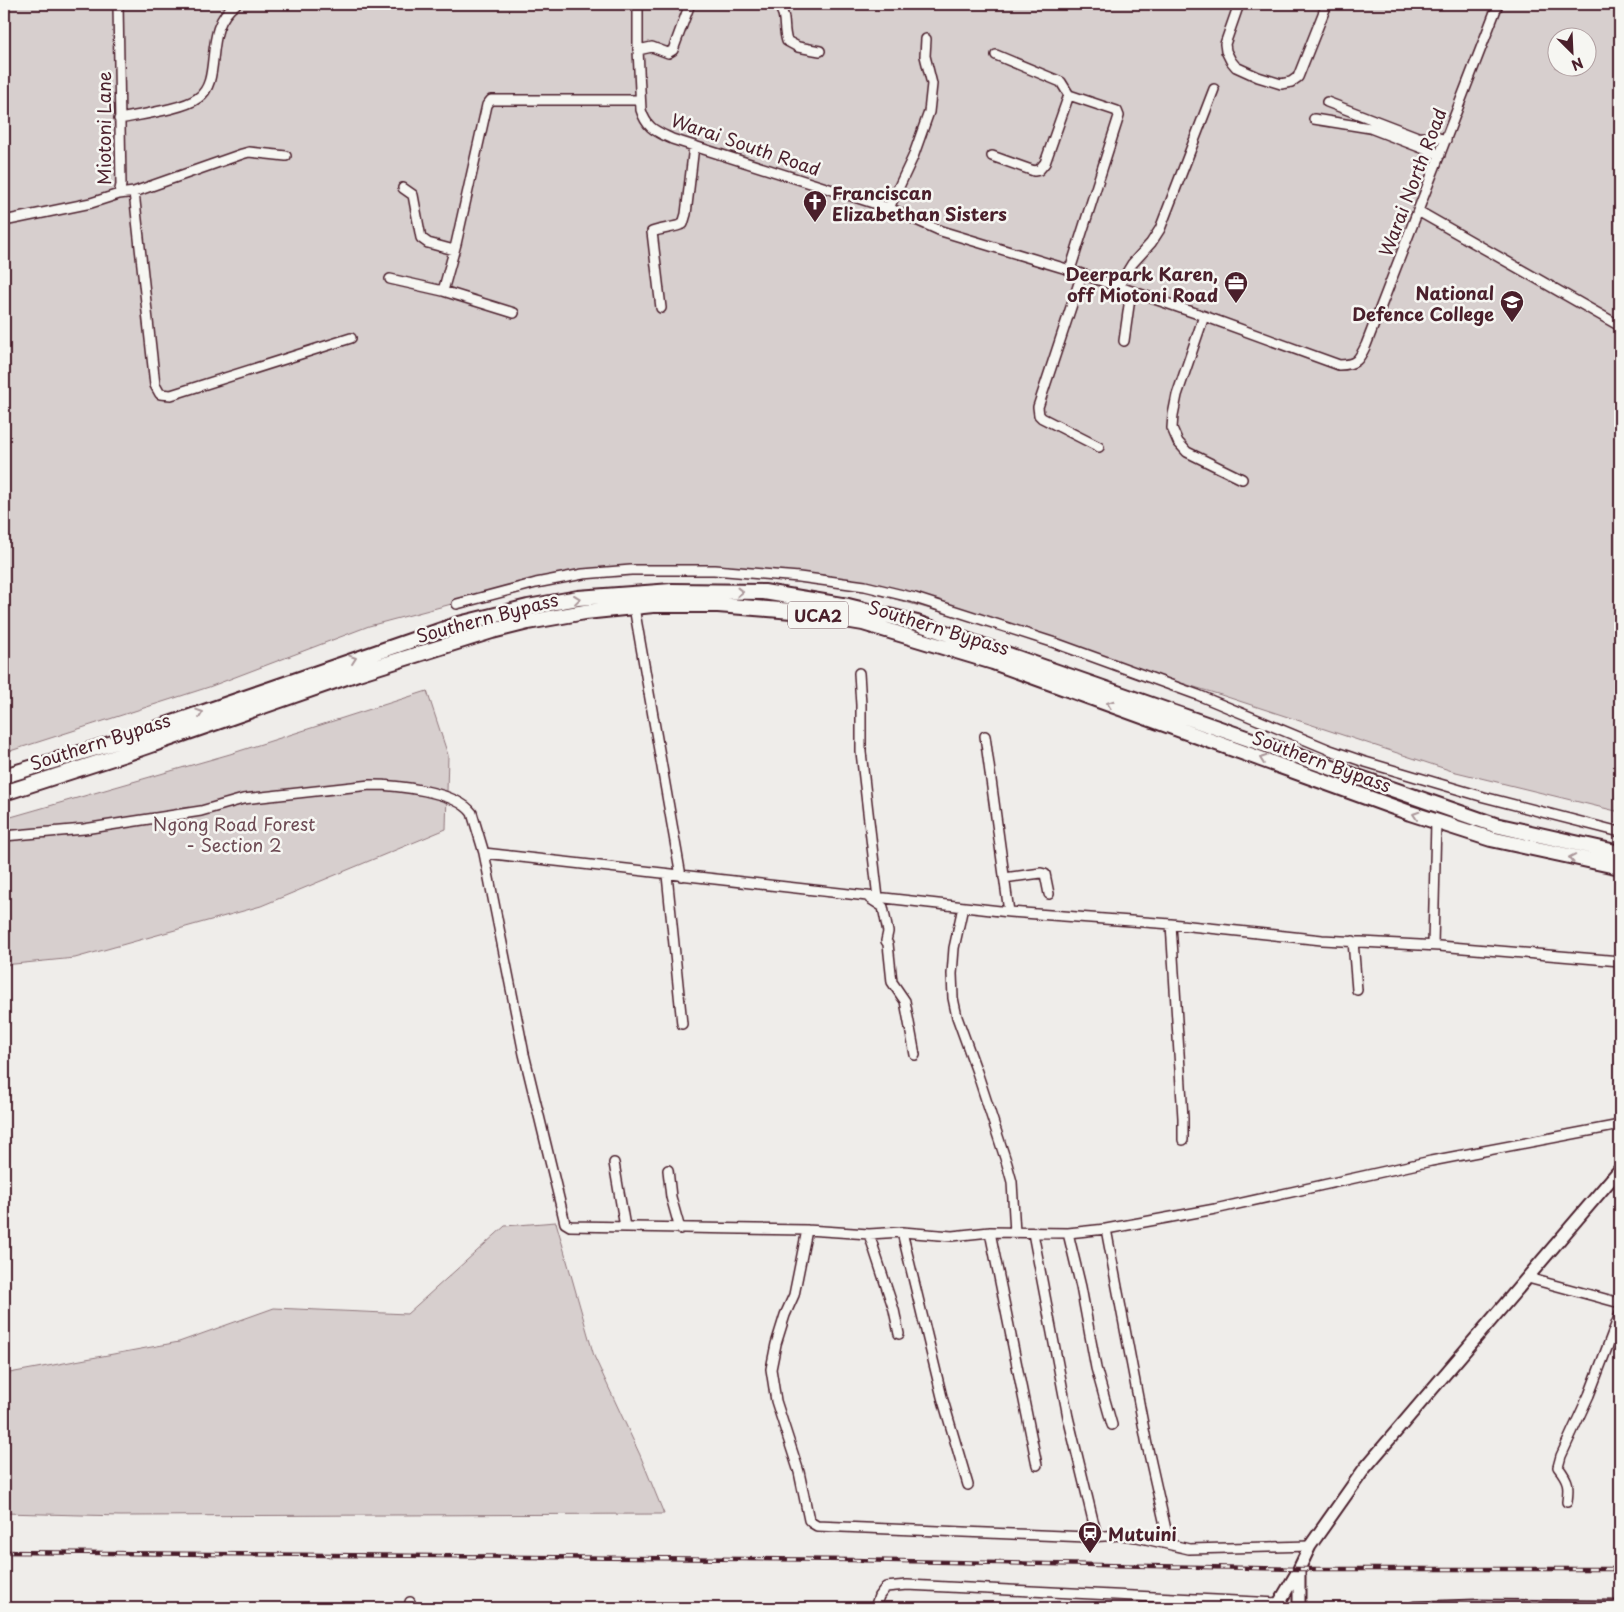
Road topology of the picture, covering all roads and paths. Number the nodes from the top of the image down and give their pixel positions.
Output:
1 (118, 4) edge
2 (236, 4) edge
3 (638, 4) edge
4 (690, 4) edge
5 (777, 4) edge
6 (1239, 4) edge
7 (1327, 4) edge
8 (1498, 4) edge
9 (926, 39) dead end
10 (638, 50) junction
11 (820, 51) dead end
12 (996, 55) dead end
13 (1214, 89) dead end
14 (1069, 95) junction
15 (640, 100) junction
16 (1327, 102) dead end
17 (120, 118) junction
18 (1314, 119) dead end
19 (1446, 140) junction
20 (694, 146) junction
21 (1440, 155) junction
22 (286, 156) dead end
23 (992, 156) dead end
24 (403, 188) dead end
25 (134, 192) junction
26 (119, 194) junction
27 (889, 208) junction
28 (1418, 211) junction
29 (4, 221) edge
30 (454, 250) junction
31 (1070, 270) junction
32 (1082, 274) junction
33 (390, 279) dead end
34 (1118, 286) junction
35 (443, 291) junction
36 (1131, 291) junction
37 (661, 308) dead end
38 (514, 313) dead end
39 (1204, 316) junction
40 (1620, 326) edge
41 (352, 338) dead end
42 (1124, 342) dead end
43 (1348, 365) joint
44 (1098, 447) dead end
45 (1242, 479) dead end
46 (457, 604) dead end
47 (634, 607) junction
48 (859, 673) dead end
49 (985, 736) dead end
50 (4, 776) edge
51 (4, 793) edge
52 (1436, 821) junction
53 (1620, 832) edge
54 (4, 836) edge
55 (484, 853) junction
56 (1620, 853) edge
57 (1620, 867) edge
58 (667, 875) junction
59 (681, 876) junction
60 (1004, 878) junction
61 (1049, 894) dead end
62 (867, 896) junction
63 (878, 898) junction
64 (963, 907) junction
65 (1009, 912) junction
66 (1170, 924) junction
67 (1352, 941) junction
68 (1434, 945) junction
69 (1620, 961) edge
70 (1356, 990) dead end
71 (682, 1024) dead end
72 (915, 1055) dead end
73 (1620, 1125) edge
74 (1183, 1140) dead end
75 (614, 1163) dead end
76 (1620, 1169) edge
77 (668, 1170) dead end
78 (624, 1227) junction
79 (680, 1229) junction
80 (1106, 1229) junction
81 (806, 1230) junction
82 (902, 1232) junction
83 (990, 1232) junction
84 (1015, 1233) junction
85 (1068, 1233) junction
86 (869, 1234) junction
87 (1033, 1234) junction
88 (1528, 1278) junction
89 (1620, 1303) edge
90 (1620, 1314) edge
91 (899, 1334) dead end
92 (1112, 1425) dead end
93 (1037, 1465) dead end
94 (968, 1485) dead end
95 (1567, 1502) dead end
96 (1097, 1537) junction
97 (1169, 1543) junction
98 (1310, 1546) junction
99 (1299, 1569) junction
100 (1278, 1606) edge
101 (1475, 1607) edge
102 (1555, 1607) edge
103 (1620, 1607) edge
104 (875, 1608) edge
105 (1294, 1608) edge
106 (1299, 1608) edge
107 (1414, 1608) edge

1 - 17 street, Miotoni Lane
2 - 17 street
3 - 10 street, Warai South Road
4 - 10 street
5 - 11 street
6 - 7 street
8 - 19 street, Warai North Road
9 - 27 street
10 - 15 street, Warai South Road
12 - 14 street
13 - 34 street
14 - 23 street
14 - 31 street
15 - 20 street, Warai South Road
15 - 30 street
16 - 19 street
17 - 26 street, Miotoni Lane
18 - 21 street
19 - 21 street, Warai North Road
20 - 27 street, Warai South Road
20 - 37 street
21 - 28 street, Warai North Road
22 - 25 street
24 - 30 street
25 - 26 street
25 - 41 street
26 - 29 street, Miotoni Lane
27 - 31 street, Warai South Road
28 - 40 street
28 - 43 street, Warai North Road
30 - 35 street
31 - 32 street, Warai South Road
32 - 34 street, Warai South Road
32 - 44 street
33 - 35 street
34 - 36 street, Warai South Road
35 - 38 street
36 - 39 street, Warai South Road
36 - 42 street
39 - 43 street, Warai South Road
39 - 45 street
46 - 53 street
47 - 51 highway, Southern Bypass / UCA2
52 -> 47 highway, Southern Bypass / UCA2
47 - 59 street
48 - 63 street
49 - 60 street
50 -> 56 highway, Southern Bypass / UCA2
57 -> 52 highway, Southern Bypass / UCA2
52 - 68 street
54 - 55 street
55 - 58 street
55 - 78 street
58 - 59 street
58 - 71 street
59 - 62 street
60 - 61 street
60 - 65 street
62 - 63 street
62 - 72 street
63 - 64 street
64 - 65 street
64 - 84 street
65 - 66 street
66 - 67 street
66 - 74 street
67 - 68 street
67 - 70 street
68 - 69 street
73 - 80 street
75 - 78 street
76 - 88 main road
77 - 79 street
78 - 79 street
79 - 81 street
80 - 85 street
80 - 97 street
81 - 86 street
81 - 96 street
82 - 83 street
82 - 86 street
82 - 94 street
83 - 84 street
83 - 93 street
84 - 87 street
85 - 87 street
85 - 92 street
86 - 91 street
87 - 96 street
88 - 89 street
88 - 98 main road
90 - 95 street
96 - 97 street
97 - 98 street
98 - 99 main road
99 - 100 main road
99 - 106 main road
100 - 104 street
100 - 105 main road
101 - 102 main road
101 - 107 main road
102 - 103 main road

